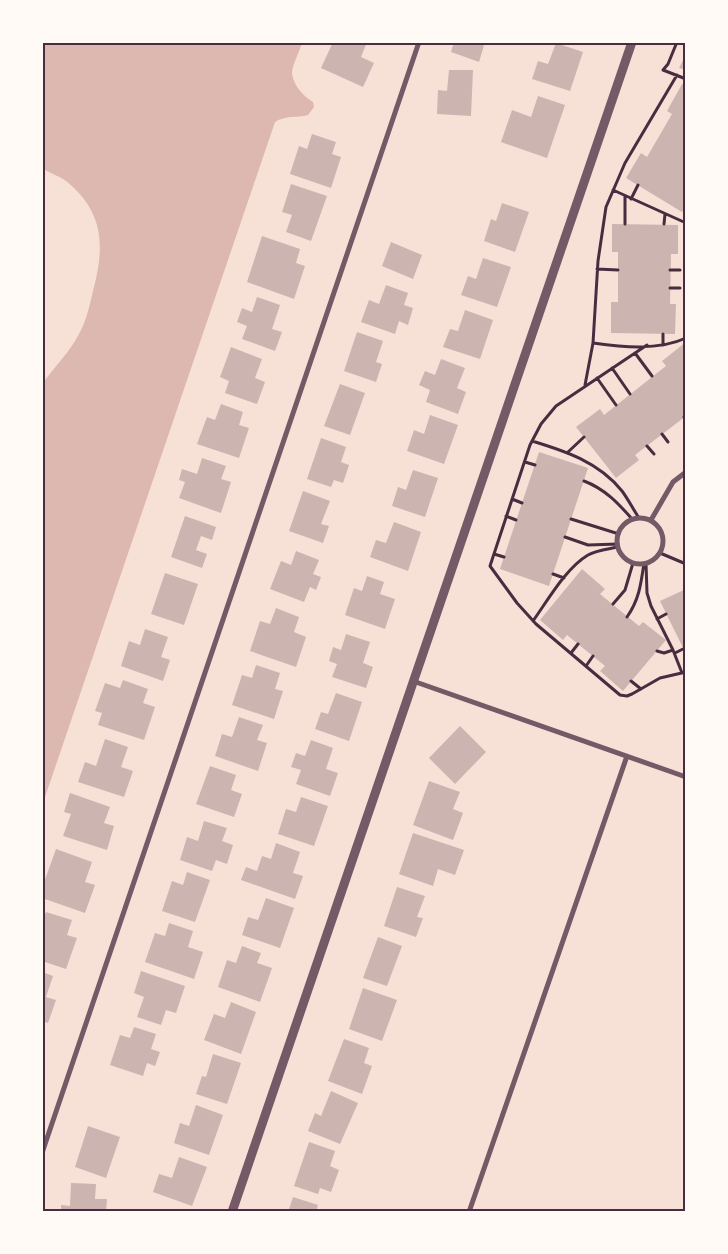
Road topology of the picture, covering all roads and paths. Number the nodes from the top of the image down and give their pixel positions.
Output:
1 (419, 42) edge
2 (632, 42) edge
3 (677, 42) edge
4 (676, 75) junction
5 (686, 79) edge
6 (638, 186) dead end
7 (613, 190) junction
8 (625, 196) junction
9 (631, 199) junction
10 (664, 214) junction
11 (625, 224) dead end
12 (664, 224) dead end
13 (686, 224) edge
14 (597, 269) junction
15 (618, 270) dead end
16 (670, 270) dead end
17 (680, 270) dead end
18 (670, 288) dead end
19 (680, 288) dead end
20 (663, 334) dead end
21 (686, 338) edge
22 (594, 343) junction
23 (663, 345) junction
24 (648, 346) junction
25 (635, 353) junction
26 (612, 368) junction
27 (652, 376) dead end
28 (596, 378) junction
29 (584, 386) junction
30 (630, 394) dead end
31 (616, 405) dead end
32 (662, 434) dead end
33 (584, 437) dead end
34 (532, 441) junction
35 (668, 442) dead end
36 (647, 446) dead end
37 (568, 452) junction
38 (654, 454) dead end
39 (525, 462) junction
40 (534, 465) dead end
41 (686, 472) edge
42 (584, 481) dead end
43 (512, 499) junction
44 (522, 503) dead end
45 (506, 516) junction
46 (639, 518) junction
47 (571, 519) dead end
48 (516, 520) dead end
49 (633, 520) junction
50 (651, 520) junction
51 (619, 534) junction
52 (565, 537) dead end
53 (618, 546) junction
54 (660, 553) junction
55 (494, 554) junction
56 (504, 557) dead end
57 (633, 563) junction
58 (645, 563) junction
59 (686, 564) edge
60 (553, 574) dead end
61 (564, 578) junction
62 (613, 604) dead end
63 (666, 614) dead end
64 (627, 617) dead end
65 (657, 619) junction
66 (533, 620) junction
67 (578, 644) dead end
68 (683, 649) dead end
69 (657, 650) dead end
70 (674, 652) junction
71 (571, 653) junction
72 (593, 656) dead end
73 (586, 666) junction
74 (684, 673) edge
75 (413, 681) junction
76 (631, 682) dead end
77 (641, 689) junction
78 (627, 756) junction
79 (686, 777) edge
80 (42, 1153) edge
81 (232, 1212) edge
82 (468, 1212) edge

1 - 80 street
2 - 75 street
3 - 4 path
4 - 5 path
4 - 7 path
6 - 9 path
7 - 8 path
7 - 14 path
8 - 9 path
8 - 11 path
9 - 10 path
10 - 12 path
10 - 13 path
14 - 15 path
14 - 22 path
16 - 17 path
18 - 19 path
20 - 23 path
21 - 23 path
22 - 24 path
22 - 29 path
23 - 24 path
24 - 25 path
25 - 26 path
25 - 27 path
26 - 28 path
26 - 30 path
28 - 29 path
28 - 31 path
29 - 34 path
32 - 35 path
33 - 37 path
34 - 37 path
34 - 39 path
36 - 38 path
37 - 46 path
39 - 40 path
39 - 43 path
41 - 50 street
42 - 49 path
43 - 44 path
43 - 45 path
45 - 48 path
45 - 55 path
46 - 49 street
46 - 50 street
47 - 51 path
49 - 51 street
50 - 54 street
51 - 53 street
52 - 53 path
53 - 57 street
53 - 61 path
54 - 58 street
54 - 59 path
55 - 56 path
55 - 66 path
57 - 58 street
57 - 62 path
58 - 64 path
58 - 65 path
60 - 61 path
61 - 66 path
63 - 65 path
65 - 70 path
66 - 71 path
67 - 71 path
68 - 70 path
69 - 70 path
70 - 74 path
71 - 73 path
72 - 73 path
73 - 77 path
74 - 77 path
75 - 78 street
75 - 81 street
76 - 77 path
78 - 79 street
78 - 82 street

